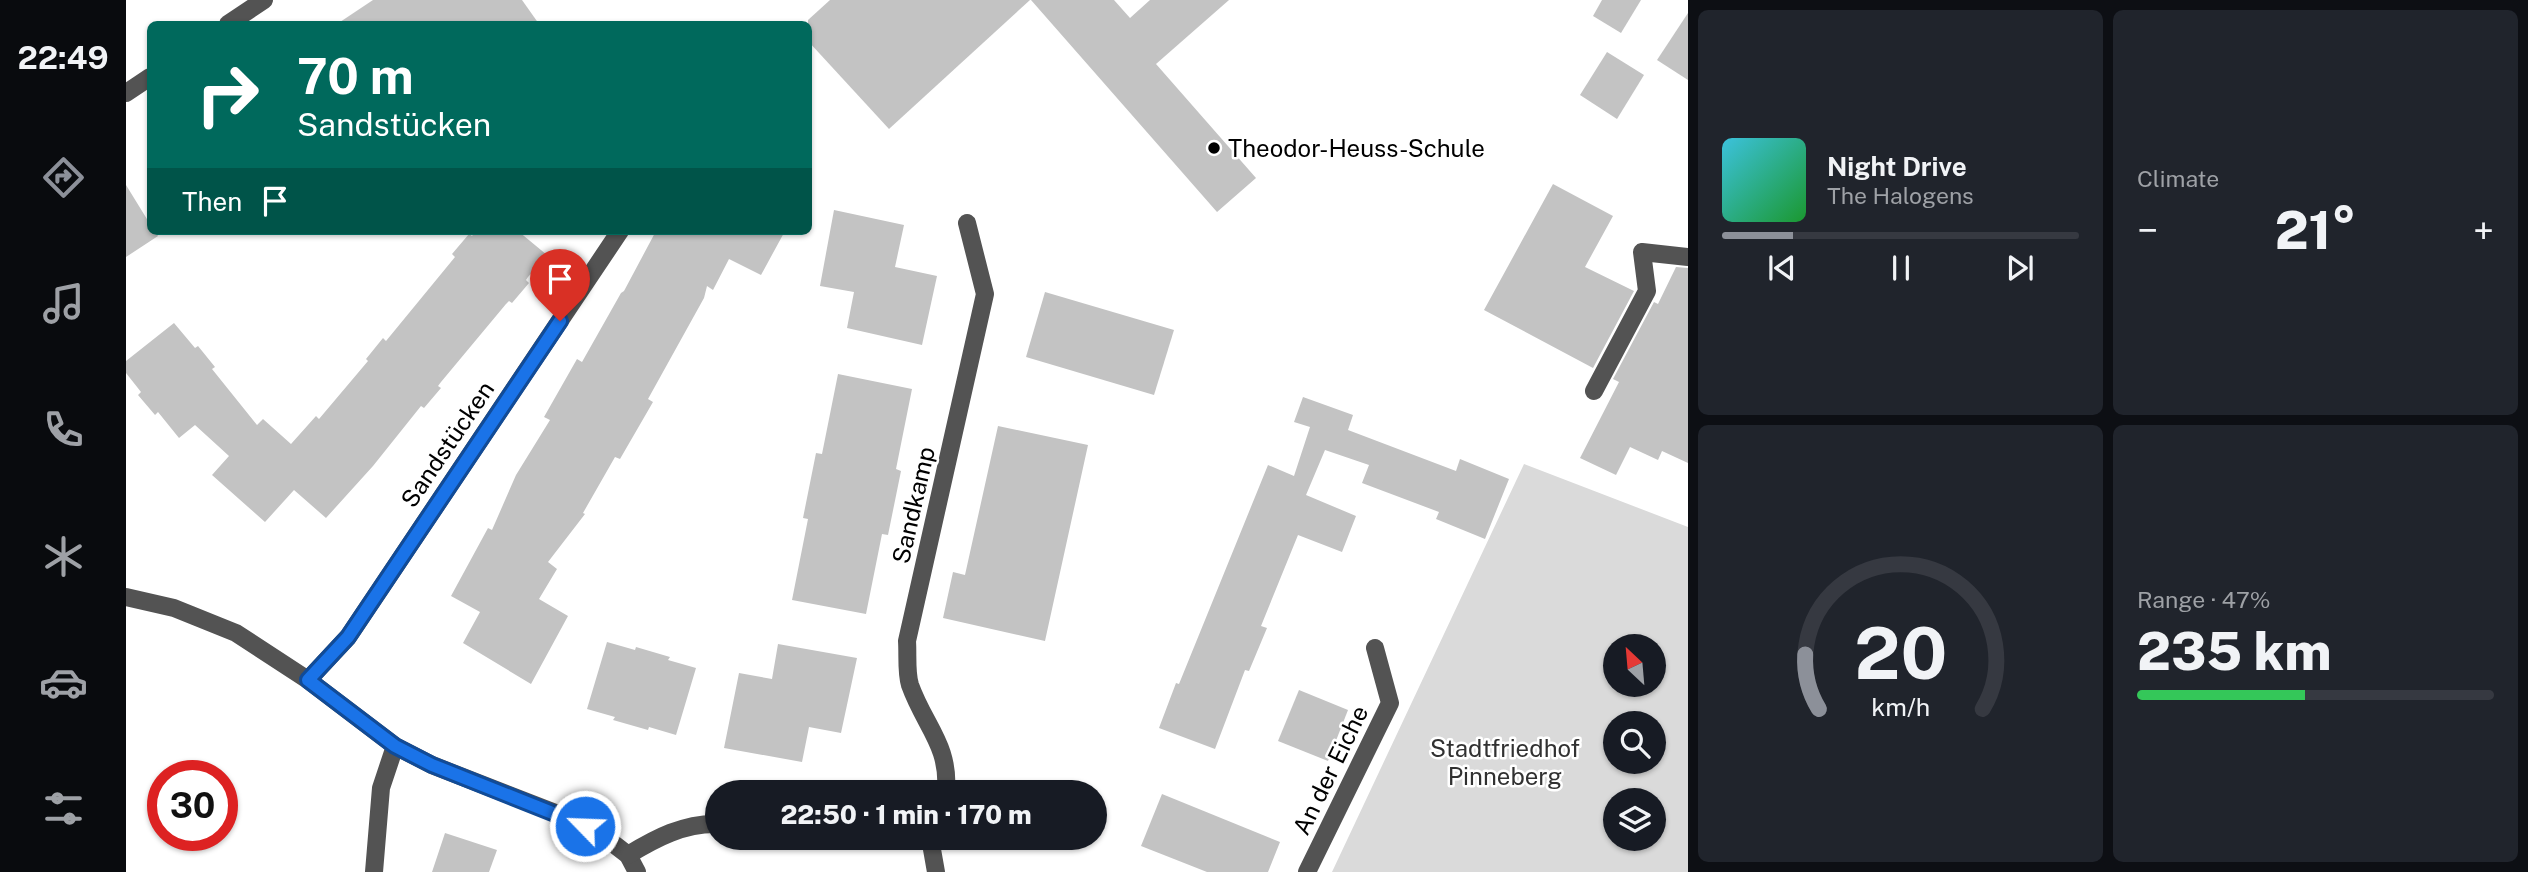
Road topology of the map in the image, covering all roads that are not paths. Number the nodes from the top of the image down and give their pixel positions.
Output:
1 (264, 0) edge
2 (232, 21) edge
3 (147, 79) edge
4 (126, 93) edge
5 (967, 223) dead end
6 (617, 235) edge
7 (1688, 257) edge
8 (1594, 391) dead end
9 (126, 597) edge
10 (1375, 648) dead end
11 (308, 680) junction
12 (395, 746) junction
13 (947, 780) edge
14 (705, 825) edge
15 (932, 850) edge
16 (628, 855) junction
17 (374, 872) edge
18 (637, 872) edge
19 (936, 872) edge
20 (1307, 872) edge

1 - 2 street
3 - 4 street
5 - 13 street, Sandkamp
6 - 11 street, Sandstücken
7 - 8 street
9 - 11 street
10 - 20 street, An der Eiche
11 - 12 street
12 - 16 street
12 - 17 street
14 - 16 street
15 - 19 street
16 - 18 street

